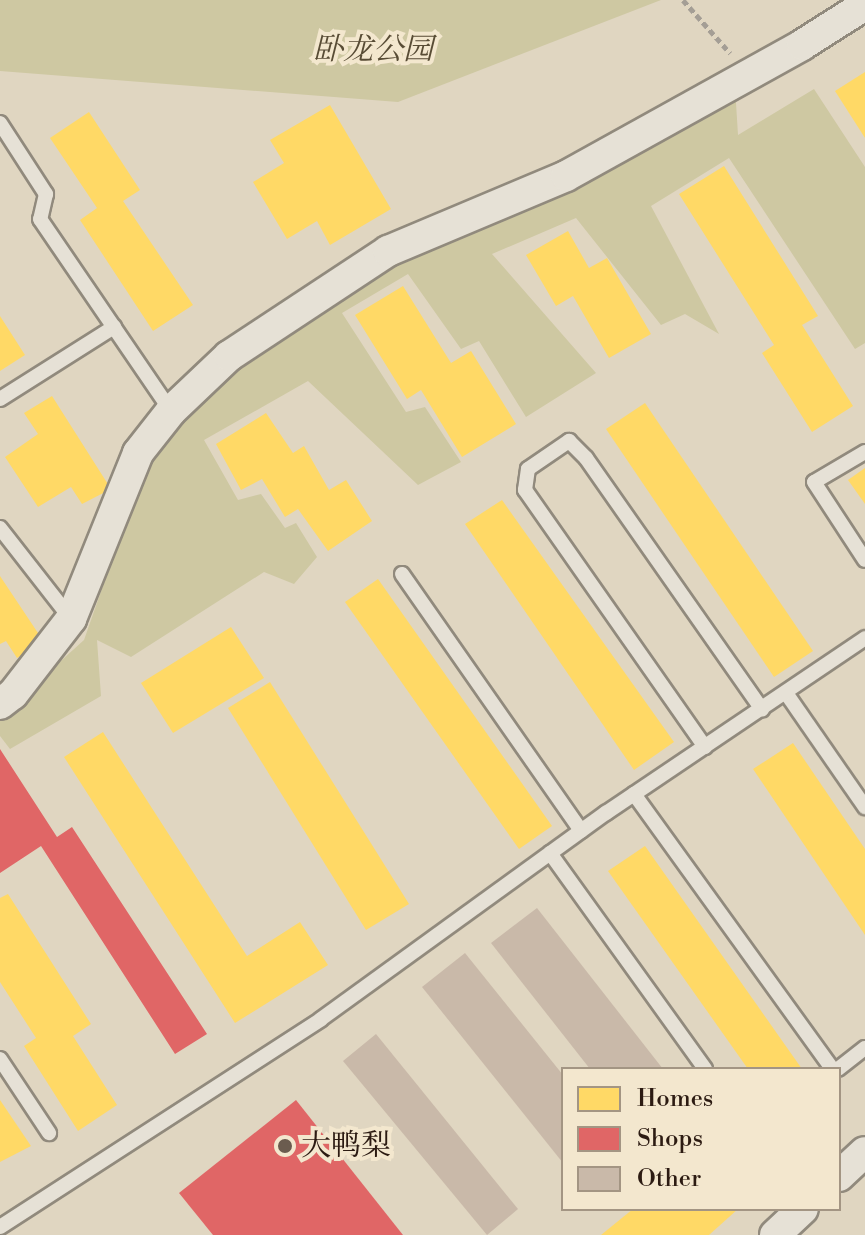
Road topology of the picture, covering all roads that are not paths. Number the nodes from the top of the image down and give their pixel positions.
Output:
1 (865, 5) edge
2 (0, 123) edge
3 (114, 327) junction
4 (0, 399) edge
5 (171, 411) junction
6 (865, 452) edge
7 (0, 528) edge
8 (865, 560) edge
9 (402, 574) dead end
10 (71, 619) junction
11 (865, 638) edge
12 (786, 693) junction
13 (0, 704) edge
14 (762, 709) junction
15 (705, 747) junction
16 (634, 794) junction
17 (865, 807) edge
18 (581, 831) junction
19 (550, 853) junction
20 (865, 1048) edge
21 (0, 1059) edge
22 (704, 1067) edge
23 (834, 1067) edge
24 (838, 1067) edge
25 (49, 1133) dead end
26 (865, 1152) edge
27 (841, 1174) edge
28 (801, 1211) edge
29 (0, 1227) edge
30 (775, 1235) edge

1 - 5 street
2 - 3 lane
3 - 4 lane
3 - 5 lane
5 - 10 street
6 - 8 lane
7 - 10 lane
9 - 18 lane
10 - 13 street
11 - 12 lane
12 - 14 lane
12 - 17 lane
14 - 15 lane
14 - 15 lane
15 - 16 lane
16 - 18 lane
16 - 23 lane
18 - 19 lane
19 - 22 lane
19 - 29 lane
20 - 24 lane
21 - 25 lane
26 - 27 street
28 - 30 street

